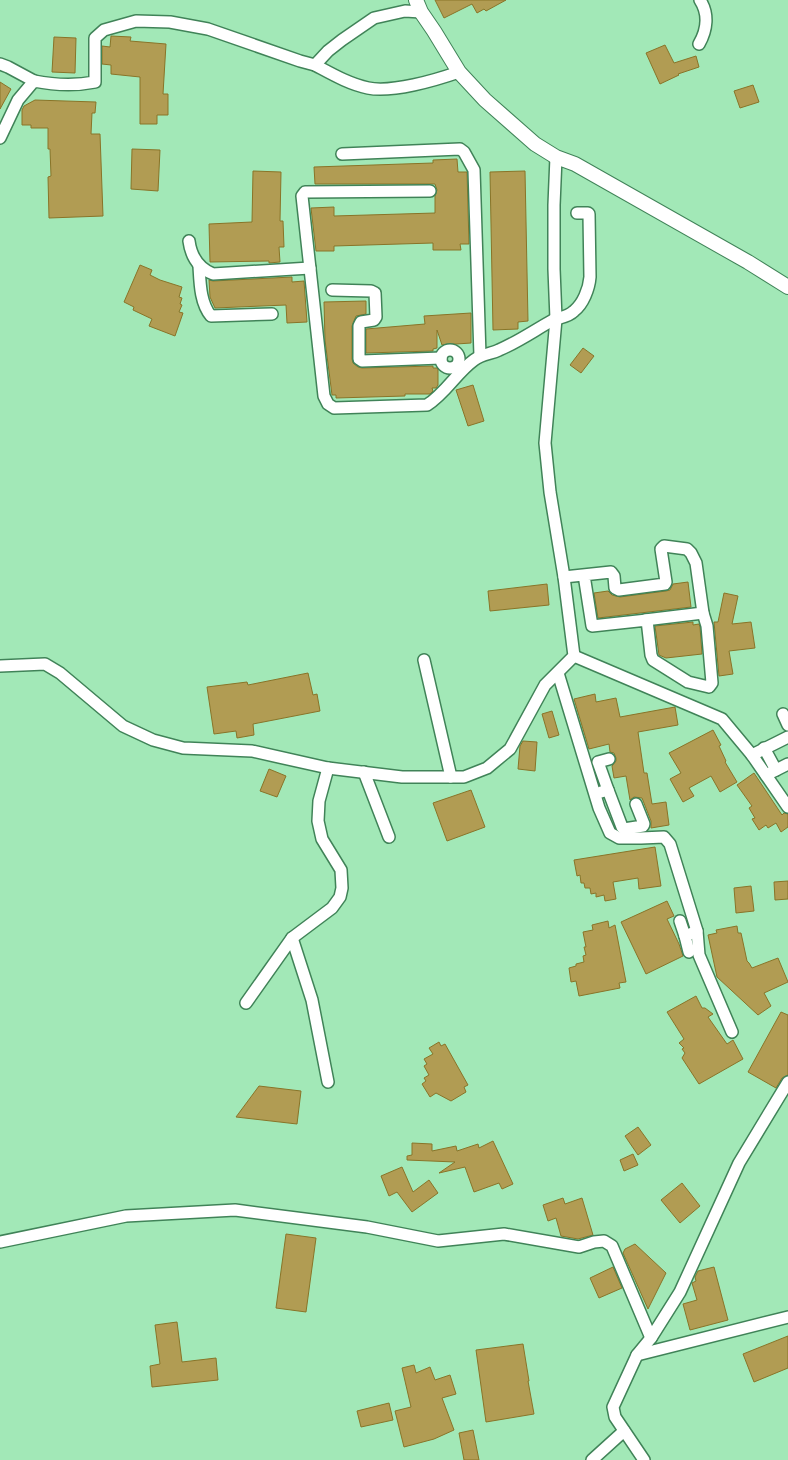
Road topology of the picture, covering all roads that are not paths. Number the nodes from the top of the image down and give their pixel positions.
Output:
1 (700, 0) edge
2 (419, 6) edge
3 (699, 44) dead end
4 (0, 64) edge
5 (315, 64) junction
6 (459, 72) junction
7 (34, 81) junction
8 (4, 119) edge
9 (0, 138) edge
10 (342, 154) dead end
11 (556, 158) junction
12 (430, 191) dead end
13 (577, 213) dead end
14 (188, 241) dead end
15 (199, 266) junction
16 (310, 268) junction
17 (788, 287) edge
18 (332, 290) dead end
19 (272, 314) dead end
20 (556, 319) junction
21 (477, 358) junction
22 (584, 575) junction
23 (564, 577) junction
24 (703, 613) junction
25 (645, 620) junction
26 (592, 626) junction
27 (570, 628) junction
28 (574, 656) junction
29 (424, 660) dead end
30 (0, 666) edge
31 (558, 673) junction
32 (783, 714) dead end
33 (788, 725) edge
34 (788, 737) edge
35 (764, 748) junction
36 (752, 755) junction
37 (609, 759) dead end
38 (788, 764) edge
39 (328, 768) junction
40 (364, 772) junction
41 (771, 772) junction
42 (451, 777) junction
43 (608, 790) junction
44 (595, 794) junction
45 (613, 804) junction
46 (788, 806) edge
47 (599, 808) junction
48 (618, 817) junction
49 (605, 822) junction
50 (389, 837) dead end
51 (680, 921) dead end
52 (697, 931) junction
53 (685, 936) junction
54 (292, 938) junction
55 (689, 952) dead end
56 (246, 1003) dead end
57 (732, 1032) dead end
58 (328, 1082) dead end
59 (788, 1082) edge
60 (0, 1242) edge
61 (788, 1317) edge
62 (651, 1338) junction
63 (638, 1355) junction
64 (624, 1431) junction
65 (592, 1460) edge
66 (644, 1460) edge

1 - 3 street
2 - 5 street
2 - 6 street
4 - 7 street
5 - 6 street
5 - 7 street
6 - 11 street
7 - 8 street
8 - 9 street
10 - 21 street
11 - 17 street
11 - 20 street
12 - 16 street
13 - 20 street
14 - 15 street
15 - 16 street
15 - 19 street
16 - 21 street
18 - 21 street
20 - 21 street
20 - 23 street
22 - 23 street
22 - 24 street
22 - 26 street
23 - 27 street
24 - 25 street
24 - 25 street
25 - 26 street
26 - 27 street
27 - 28 street
28 - 31 street
28 - 36 street
29 - 42 street
30 - 39 street
31 - 42 street
31 - 44 street
32 - 33 street
34 - 35 street
35 - 36 street
35 - 41 street
36 - 41 street
37 - 43 street
38 - 41 street
39 - 40 street
39 - 54 street
40 - 42 street
40 - 50 street
41 - 46 street
43 - 44 street
43 - 45 street
44 - 47 street
45 - 47 street
45 - 48 street
45 - 48 street
47 - 49 street
48 - 49 street
49 - 52 street
51 - 53 street
52 - 53 street
52 - 57 street
53 - 55 street
54 - 56 street
54 - 58 street
59 - 62 street
60 - 62 street
61 - 63 street
62 - 63 street
63 - 64 street
64 - 65 street
64 - 66 street

